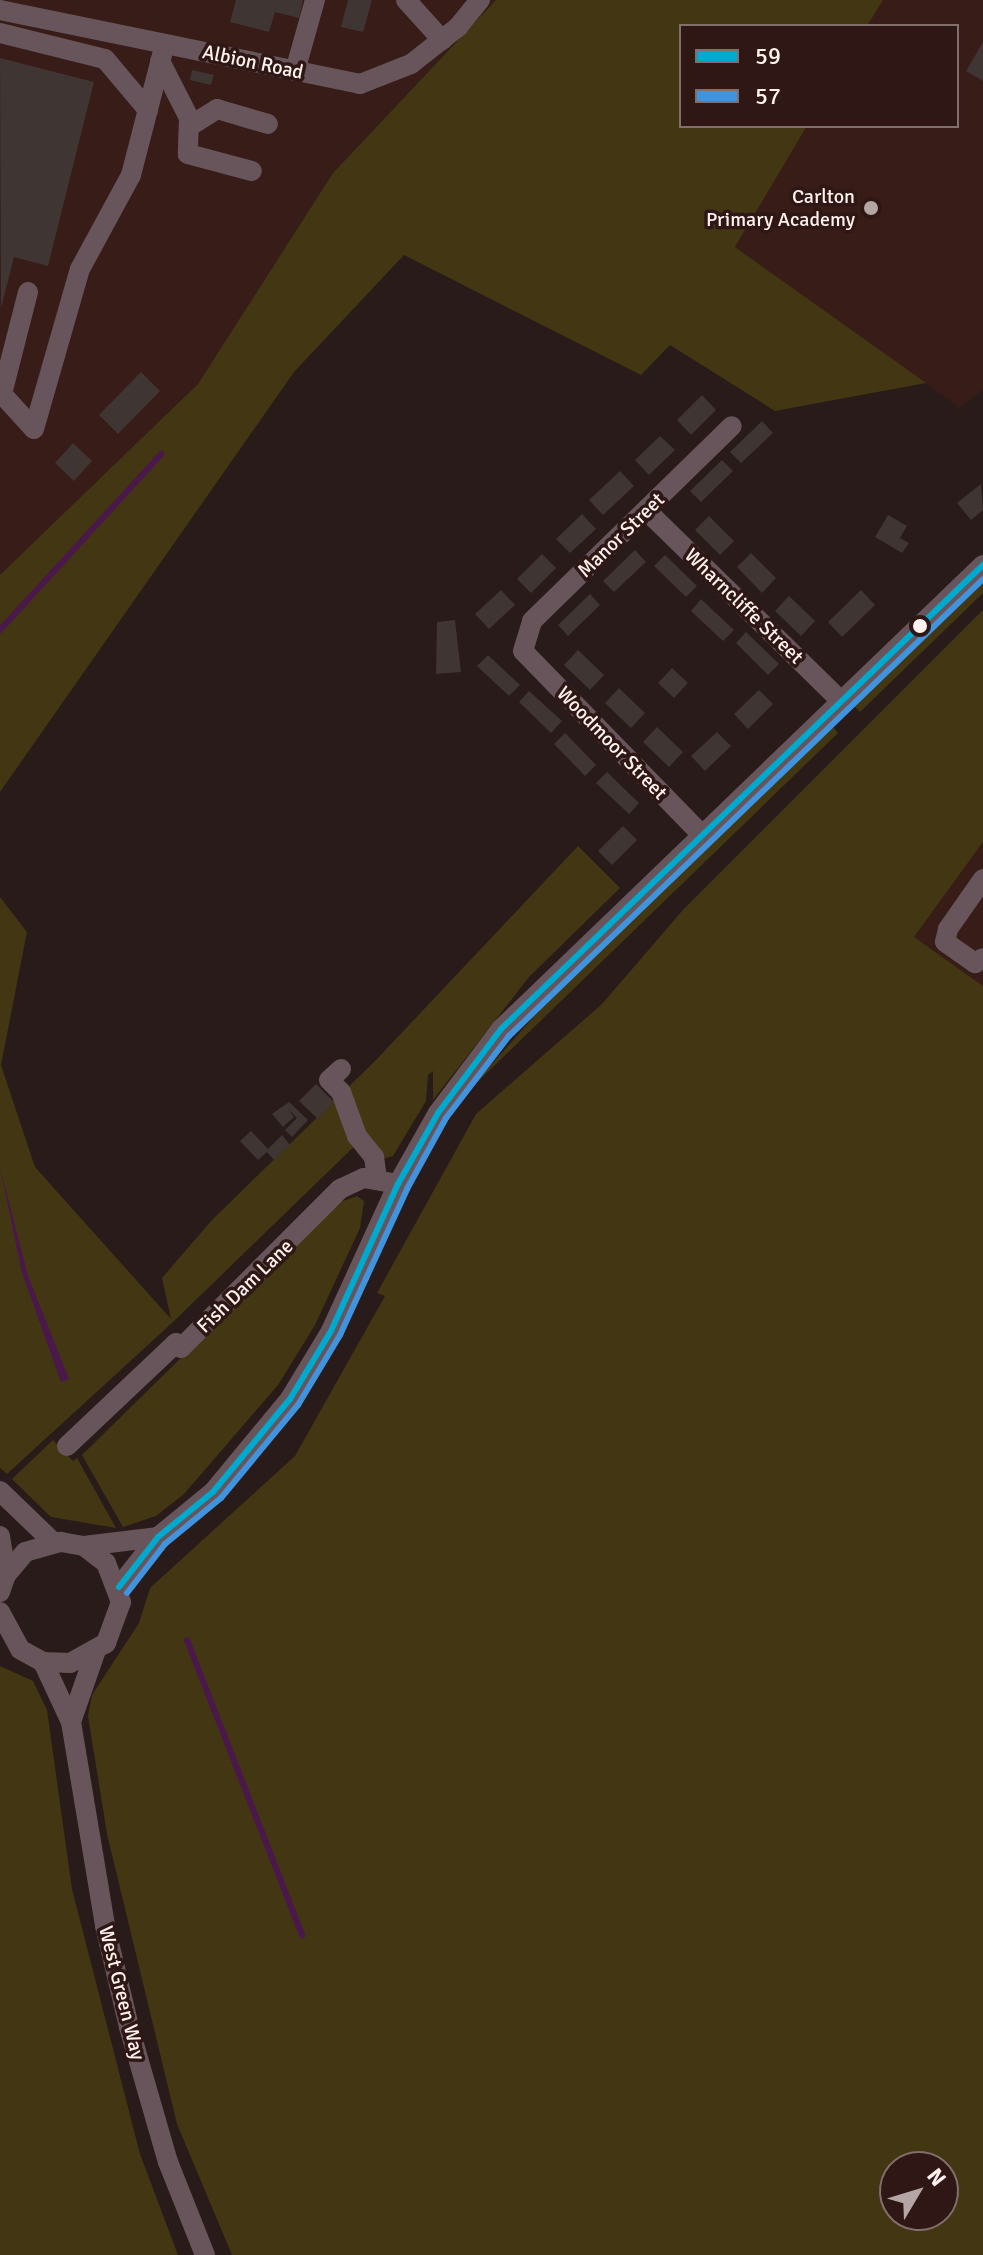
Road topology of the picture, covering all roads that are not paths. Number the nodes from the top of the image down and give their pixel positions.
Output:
1 (315, 0) edge
2 (406, 0) edge
3 (480, 0) edge
4 (0, 10) edge
5 (0, 33) edge
6 (442, 40) junction
7 (162, 52) junction
8 (295, 71) junction
9 (148, 110) junction
10 (268, 124) dead end
11 (190, 126) junction
12 (252, 171) dead end
13 (28, 292) dead end
14 (732, 426) dead end
15 (647, 511) junction
16 (983, 565) edge
17 (523, 651) joint
18 (841, 701) junction
19 (701, 834) junction
20 (983, 879) edge
21 (983, 958) edge
22 (341, 1069) dead end
23 (377, 1178) junction
24 (398, 1184) junction
25 (67, 1446) dead end
26 (0, 1491) edge
27 (0, 1536) edge
28 (158, 1537) junction
29 (53, 1542) junction
30 (84, 1546) junction
31 (3, 1583) edge
32 (119, 1587) junction
33 (0, 1612) edge
34 (10, 1650) edge
35 (95, 1653) junction
36 (43, 1662) junction
37 (71, 1722) junction
38 (205, 2255) edge

1 - 8 street
2 - 6 street
3 - 6 street, Albion Road
4 - 7 street, Albion Road
5 - 9 street
6 - 8 street, Albion Road
7 - 8 street, Albion Road
7 - 9 street
7 - 11 street
9 - 13 street
10 - 11 street
11 - 12 street
14 - 15 street, Manor Street
15 - 17 street, Manor Street
15 - 18 street, Wharncliffe Street
16 - 18 street
17 - 19 street, Woodmoor Street
18 - 19 street
19 - 24 street
20 - 21 street
22 - 23 street
23 - 24 street
23 - 25 street, Fish Dam Lane
24 - 28 street
26 - 29 street
27 - 31 street
28 - 30 street
28 - 32 street
29 - 30 street
29 - 31 street
30 - 32 street
32 - 35 street, West Green Way
33 - 34 street
34 - 36 street
35 - 36 street
35 - 37 street, West Green Way
36 - 37 street, West Green Way
37 - 38 street, West Green Way

